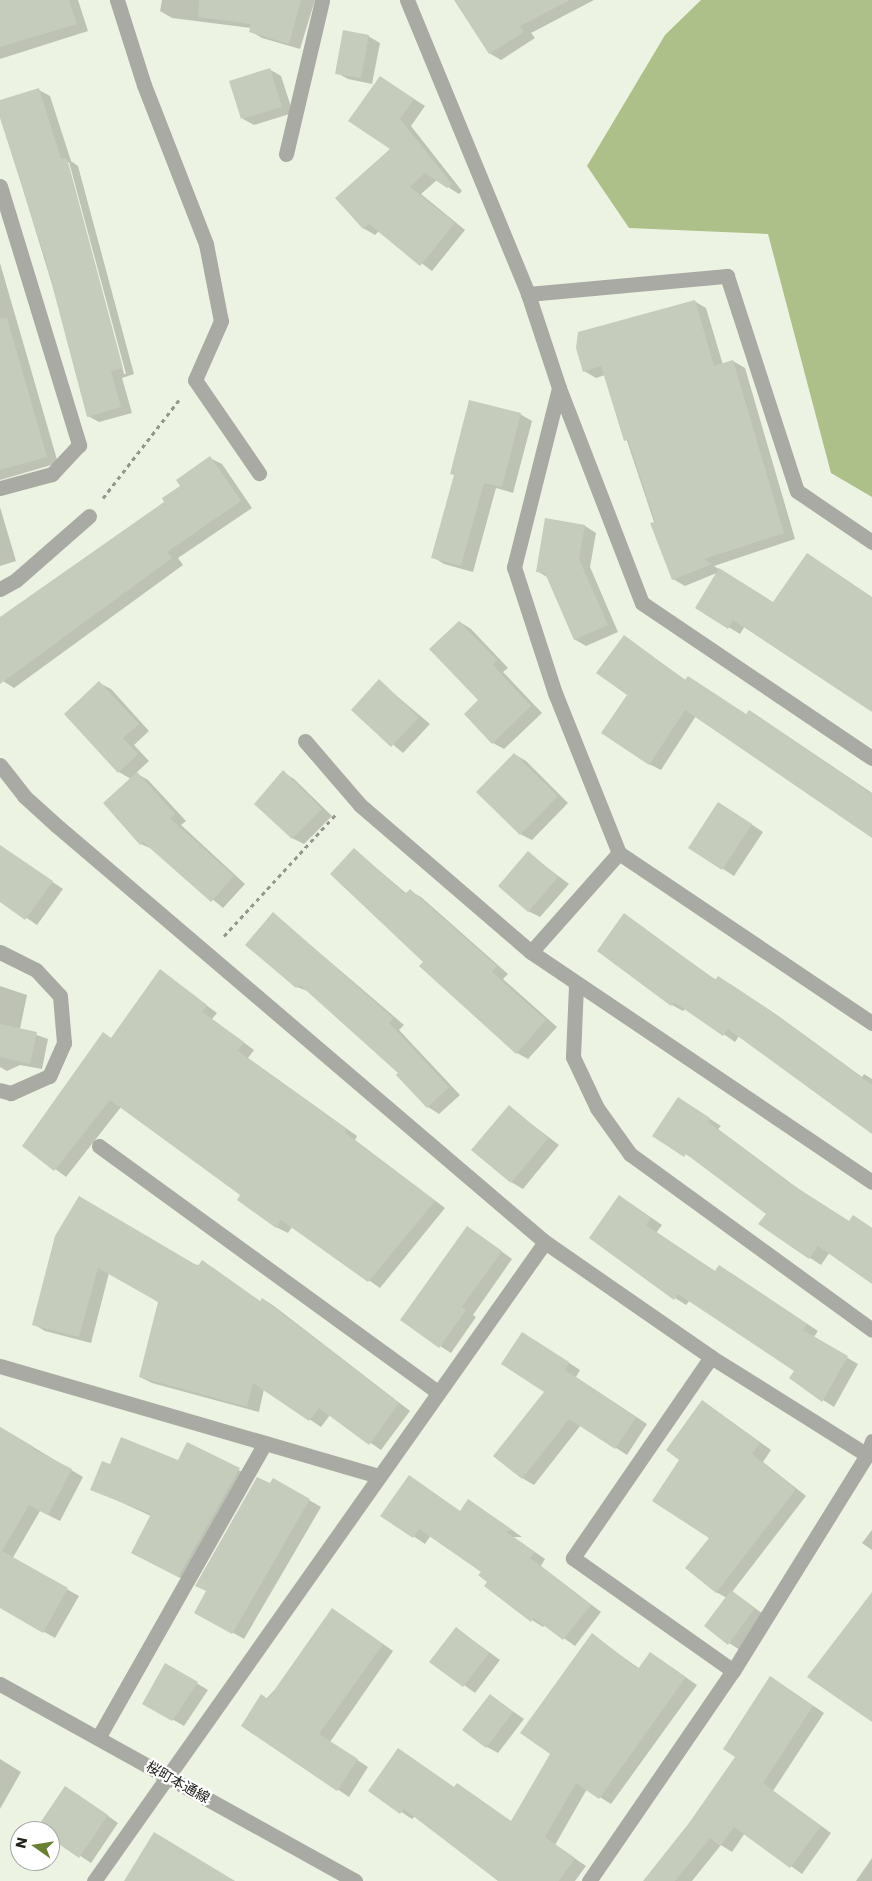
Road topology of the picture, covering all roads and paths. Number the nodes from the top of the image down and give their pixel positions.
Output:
1 (117, 0) edge
2 (322, 0) edge
3 (406, 0) edge
4 (286, 154) dead end
5 (0, 186) edge
6 (528, 294) junction
7 (195, 380) junction
8 (559, 388) junction
9 (259, 472) dead end
10 (0, 488) edge
11 (89, 516) joint
12 (872, 542) edge
13 (0, 588) edge
14 (306, 740) dead end
15 (872, 758) edge
16 (0, 765) edge
17 (352, 796) junction
18 (619, 853) junction
19 (0, 952) edge
20 (531, 952) junction
21 (207, 955) junction
22 (576, 984) junction
23 (872, 1023) edge
24 (0, 1090) edge
25 (99, 1146) dead end
26 (872, 1182) edge
27 (545, 1242) junction
28 (872, 1330) edge
29 (711, 1357) junction
30 (0, 1366) edge
31 (438, 1392) junction
32 (265, 1443) junction
33 (870, 1448) edge
34 (379, 1476) junction
35 (733, 1672) junction
36 (0, 1684) edge
37 (98, 1738) junction
38 (170, 1777) junction
39 (94, 1881) edge
40 (355, 1881) edge
41 (590, 1881) edge

1 - 7 street
2 - 4 street
3 - 6 street
5 - 10 street
6 - 8 street
6 - 12 street
7 - 9 street
7 - 11 path
8 - 15 street
8 - 18 street
11 - 13 street
14 - 17 street
16 - 21 street
17 - 20 street
17 - 21 path
18 - 20 street
18 - 23 street
19 - 24 street
20 - 22 street
21 - 27 street
22 - 26 street
22 - 28 street
25 - 31 street
27 - 29 street
27 - 31 street
29 - 33 street
29 - 35 street
30 - 32 street
31 - 34 street
32 - 34 street
32 - 37 street
33 - 35 street
34 - 38 street
35 - 41 street
36 - 37 street, 桜町本通線
37 - 38 street, 桜町本通線
38 - 39 street
38 - 40 street, 桜町本通線

